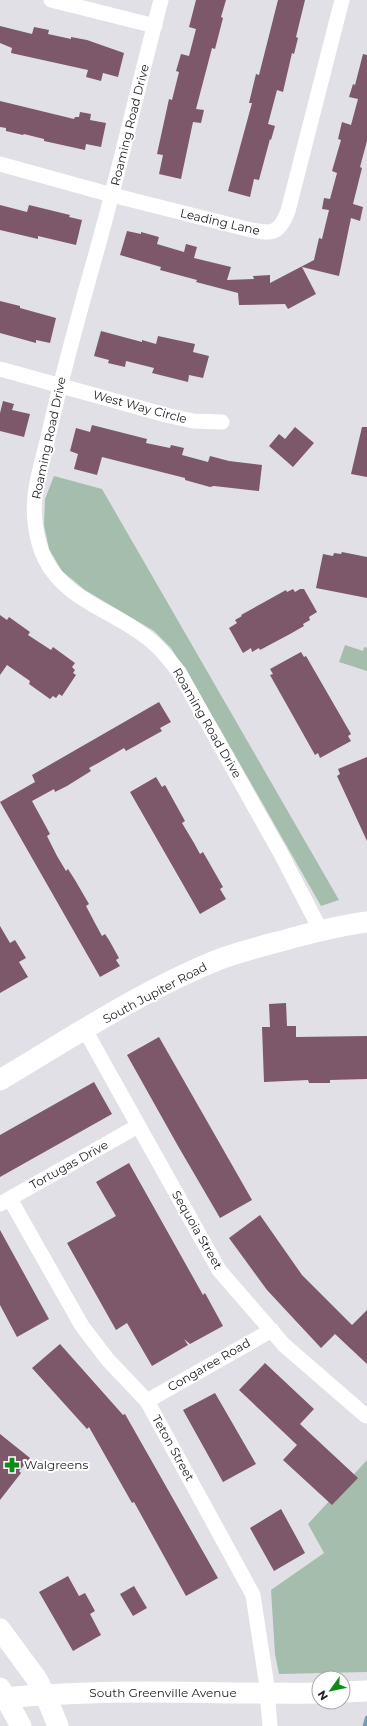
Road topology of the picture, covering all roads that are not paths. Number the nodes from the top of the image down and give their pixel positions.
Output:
1 (51, 0) edge
2 (162, 0) edge
3 (342, 0) edge
4 (154, 26) junction
5 (0, 164) edge
6 (112, 195) junction
7 (0, 369) edge
8 (60, 386) junction
9 (222, 422) dead end
10 (367, 922) edge
11 (321, 931) junction
12 (85, 1030) junction
13 (0, 1080) edge
14 (138, 1126) junction
15 (5, 1202) edge
16 (272, 1330) junction
17 (147, 1401) junction
18 (366, 1416) dead end
19 (0, 1629) edge
20 (367, 1691) edge
21 (351, 1692) edge
22 (311, 1693) edge
23 (45, 1694) junction
24 (267, 1694) junction
25 (2, 1695) edge
26 (21, 1726) edge
27 (58, 1726) edge
28 (270, 1726) edge

1 - 4 street
2 - 4 street, Roaming Road Drive
3 - 6 street, Leading Lane
4 - 6 street, Roaming Road Drive
5 - 6 street, Leading Lane
6 - 8 street, Roaming Road Drive
7 - 8 street, West Way Circle
8 - 9 street, West Way Circle
8 - 11 street, Roaming Road Drive
10 - 11 main road, South Jupiter Road
11 - 12 main road, South Jupiter Road
12 - 13 main road, South Jupiter Road
12 - 14 street, Sequoia Street
14 - 15 street, Tortugas Drive
14 - 16 street, Sequoia Street
15 - 17 street, Teton Street
16 - 17 street, Congaree Road
16 - 18 street, Sequoia Street
17 - 24 street, Teton Street
19 - 23 main road
20 - 21 main road
22 - 24 main road, South Greenville Avenue
23 - 24 main road, South Greenville Avenue
23 - 25 main road, South Greenville Avenue
23 - 27 main road
24 - 28 street, Teton Street
25 - 26 main road

